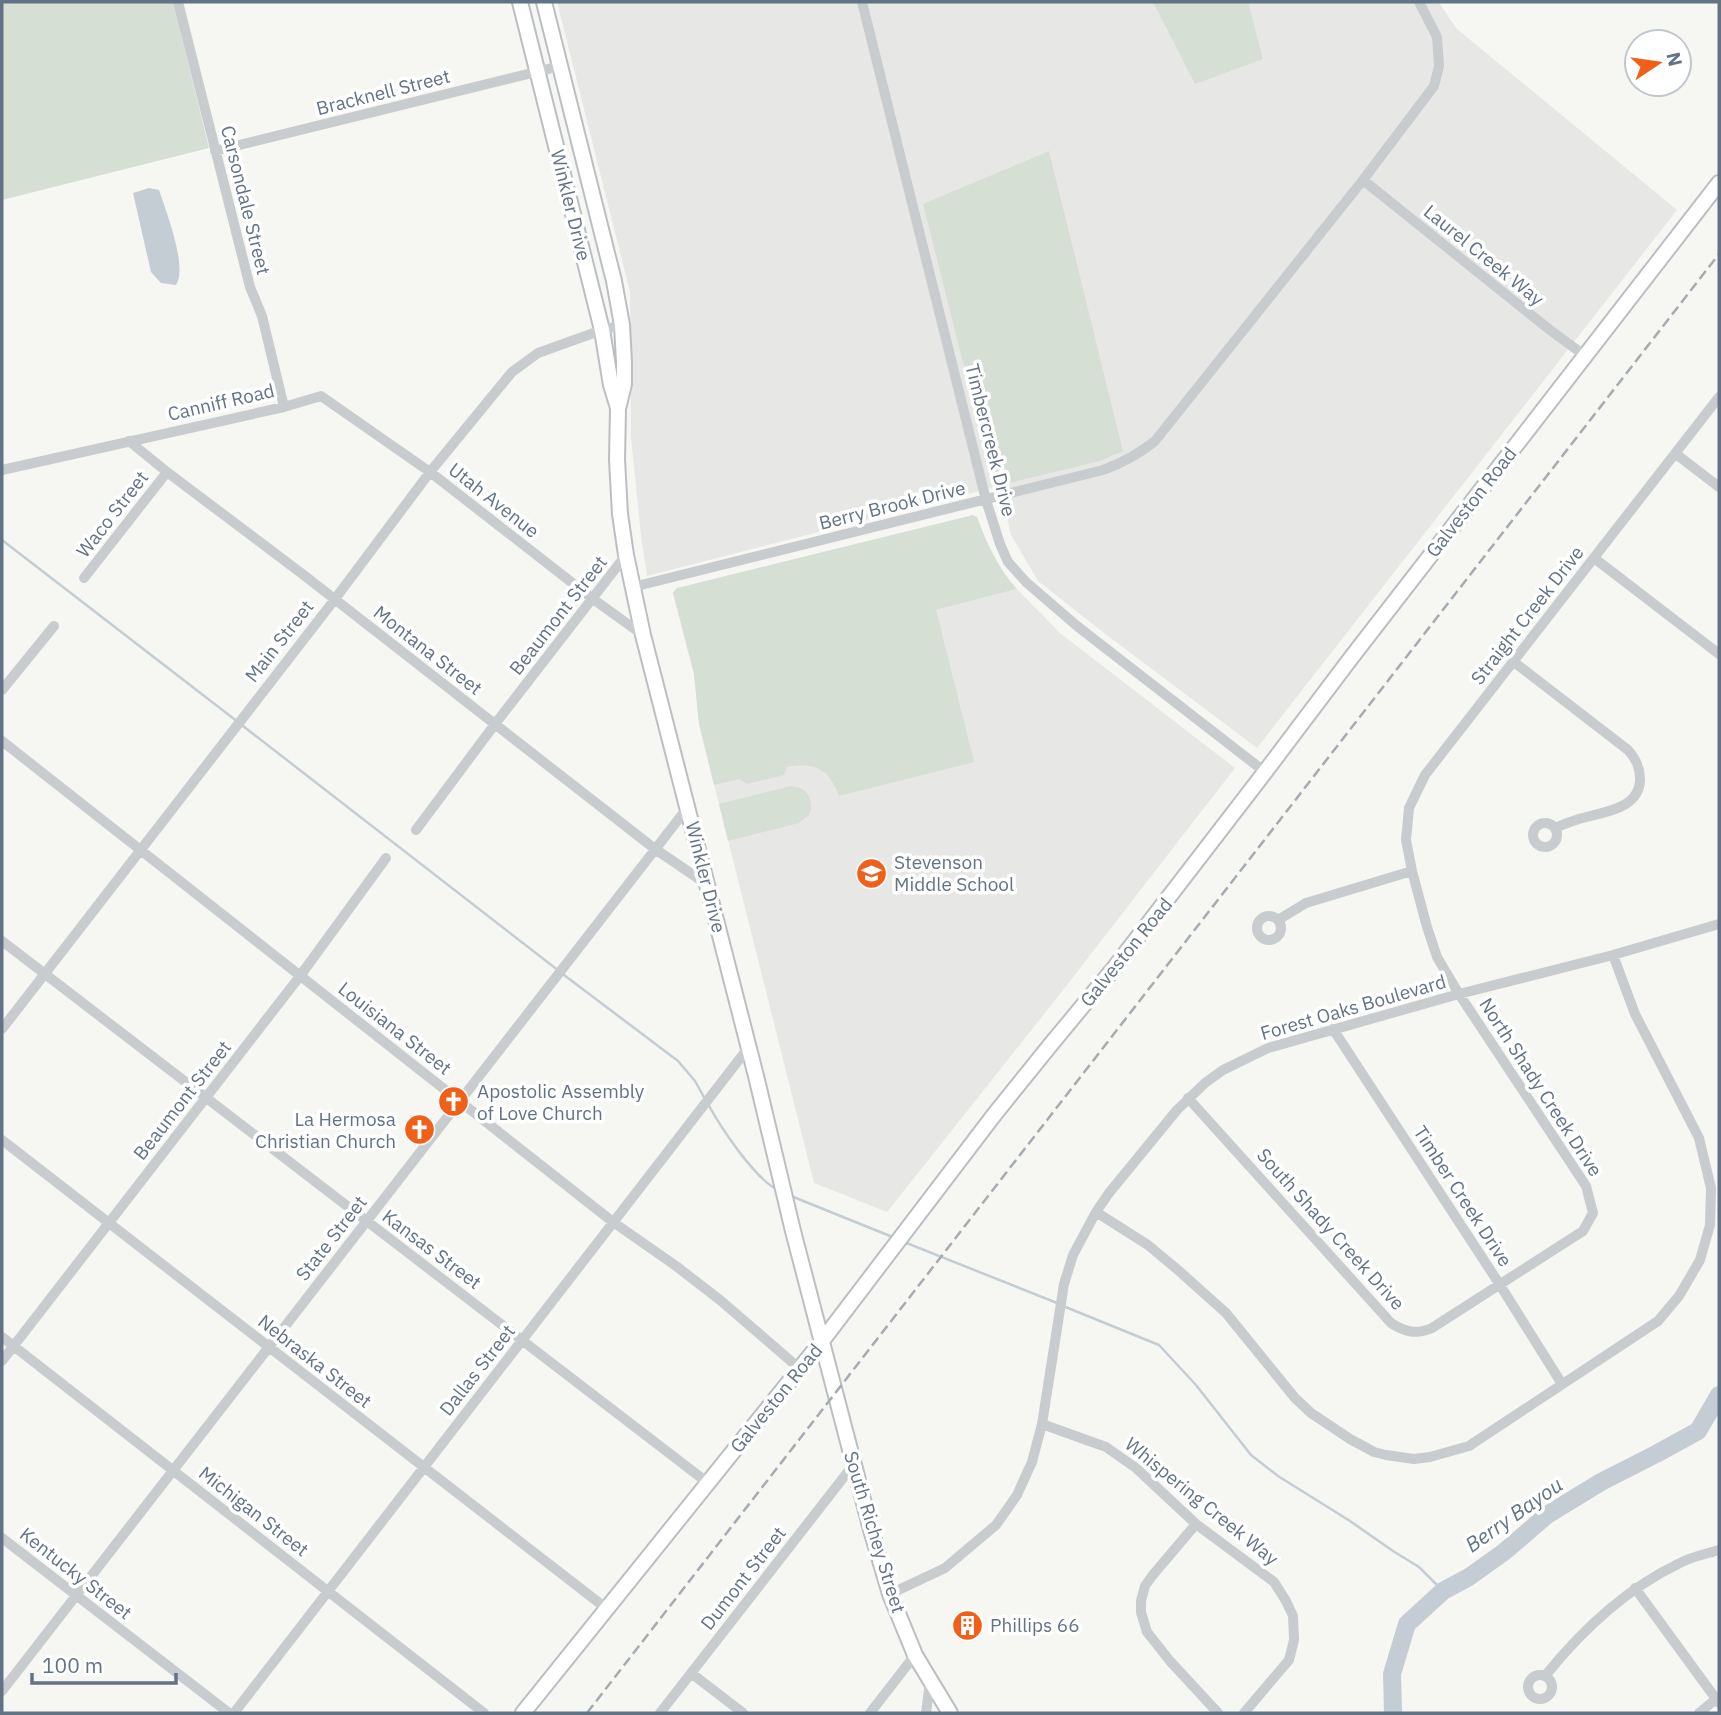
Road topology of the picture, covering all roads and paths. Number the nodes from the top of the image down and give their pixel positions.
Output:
1 (178, 2) edge
2 (520, 2) edge
3 (544, 2) edge
4 (862, 2) edge
5 (1419, 2) edge
6 (560, 66) junction
7 (537, 72) junction
8 (215, 151) junction
9 (1363, 180) junction
10 (1719, 183) edge
11 (622, 325) junction
12 (603, 330) junction
13 (1584, 355) junction
14 (321, 396) joint
15 (1719, 397) edge
16 (284, 407) junction
17 (618, 409) junction
18 (129, 441) junction
19 (1676, 454) junction
20 (2, 470) edge
21 (167, 472) junction
22 (430, 472) junction
23 (1719, 487) edge
24 (986, 500) junction
25 (626, 555) junction
26 (1594, 558) junction
27 (83, 578) dead end
28 (633, 587) junction
29 (335, 599) junction
30 (593, 599) junction
31 (54, 626) dead end
32 (643, 635) junction
33 (1719, 654) edge
34 (1514, 662) junction
35 (2, 690) edge
36 (495, 724) junction
37 (2, 741) edge
38 (1265, 772) junction
39 (688, 807) junction
40 (1555, 828) dead end
41 (416, 830) dead end
42 (655, 849) junction
43 (140, 850) junction
44 (386, 858) dead end
45 (1412, 872) junction
46 (708, 885) junction
47 (1278, 920) dead end
48 (1719, 924) edge
49 (2, 941) edge
50 (1613, 955) junction
51 (44, 974) junction
52 (300, 976) junction
53 (1460, 994) junction
54 (2, 1029) edge
55 (1333, 1029) junction
56 (748, 1048) junction
57 (206, 1097) junction
58 (1188, 1098) junction
59 (460, 1101) junction
60 (2, 1140) edge
61 (1096, 1212) junction
62 (366, 1221) junction
63 (614, 1222) junction
64 (108, 1223) junction
65 (1500, 1285) junction
66 (2, 1337) edge
67 (522, 1340) junction
68 (822, 1342) junction
69 (13, 1346) junction
70 (269, 1347) junction
71 (2, 1361) edge
72 (800, 1368) junction
73 (1562, 1384) junction
74 (1042, 1424) junction
75 (854, 1464) junction
76 (424, 1467) junction
77 (173, 1471) junction
78 (708, 1483) junction
79 (1196, 1524) junction
80 (2, 1538) edge
81 (1719, 1550) edge
82 (1635, 1588) junction
83 (328, 1592) junction
84 (890, 1594) junction
85 (76, 1596) junction
86 (607, 1609) junction
87 (915, 1655) junction
88 (691, 1673) junction
89 (1545, 1676) dead end
90 (930, 1682) junction
91 (2, 1691) edge
92 (1718, 1701) edge
93 (229, 1713) edge
94 (234, 1713) edge
95 (484, 1713) edge
96 (523, 1713) edge
97 (660, 1713) edge
98 (743, 1713) edge
99 (870, 1713) edge
100 (926, 1713) edge
101 (950, 1713) edge
102 (1218, 1713) edge
103 (1244, 1713) edge
104 (1699, 1713) edge

1 - 8 street, Carsondale Street
2 - 7 main road, Winkler Drive
3 - 6 main road, Winkler Drive
4 - 24 street, Timbercreek Drive
5 - 9 street, Berry Brook Drive
6 - 7 street, Bracknell Street
6 - 11 main road, Winkler Drive
7 - 8 street, Bracknell Street
7 - 12 main road, Winkler Drive
8 - 16 street, Carsondale Street
9 - 13 street, Laurel Creek Way
9 - 24 street, Berry Brook Drive
10 - 13 main road, Galveston Road
11 - 12 street, Main Street
11 - 17 main road, Winkler Drive
12 - 17 main road, Winkler Drive
12 - 22 street, Main Street
13 - 38 main road, Galveston Road
14 - 16 street, Canniff Road
14 - 22 street, Utah Avenue
15 - 19 street, Straight Creek Drive
16 - 18 street, Canniff Road
17 - 25 main road, Winkler Drive
18 - 20 street, Canniff Road
18 - 21 street, Montana Street
19 - 23 street
19 - 26 street, Straight Creek Drive
21 - 27 street, Waco Street
21 - 29 street, Montana Street
22 - 29 street, Main Street
22 - 30 street, Utah Avenue
24 - 28 street, Berry Brook Drive
24 - 38 street, Timbercreek Drive
25 - 28 main road, Winkler Drive
25 - 30 street, Beaumont Street
26 - 33 street
26 - 34 street, Straight Creek Drive
28 - 32 main road, Winkler Drive
29 - 36 street, Montana Street
29 - 43 street, Main Street
30 - 32 street, Utah Avenue
30 - 36 street, Beaumont Street
31 - 35 street
32 - 39 main road, Winkler Drive
34 - 40 street
34 - 45 street, Straight Creek Drive
36 - 41 street, Beaumont Street
36 - 42 street, Montana Street
37 - 43 street, Louisiana Street
38 - 68 main road, Galveston Road
39 - 42 street, State Street
39 - 46 main road, Winkler Drive
42 - 46 street, Montana Street
42 - 59 street, State Street
43 - 51 street, Main Street
43 - 52 street, Louisiana Street
44 - 52 street, Beaumont Street
45 - 47 street
45 - 53 street, North Shady Creek Drive
46 - 56 main road, Winkler Drive
48 - 50 street, Forest Oaks Boulevard
49 - 51 street, Kansas Street
50 - 53 street, Forest Oaks Boulevard
50 - 73 street
51 - 54 street, Main Street
51 - 57 street, Kansas Street
52 - 57 street, Beaumont Street
52 - 59 street, Louisiana Street
53 - 55 street, Forest Oaks Boulevard
53 - 65 street, North Shady Creek Drive
55 - 58 street, Forest Oaks Boulevard
55 - 65 street, Timber Creek Drive
56 - 63 street, Dallas Street
56 - 68 main road, Winkler Drive
57 - 62 street, Kansas Street
57 - 64 street, Beaumont Street
58 - 61 street, Forest Oaks Boulevard
58 - 65 street, South Shady Creek Drive
59 - 62 street, State Street
59 - 63 street, Louisiana Street
60 - 64 street, Nebraska Street
61 - 73 street
61 - 74 street, Forest Oaks Boulevard
62 - 67 street, Kansas Street
62 - 70 street, State Street
63 - 67 street, Dallas Street
63 - 72 street, Louisiana Street
64 - 69 street, Beaumont Street
64 - 70 street, Nebraska Street
65 - 73 street, Timber Creek Drive
66 - 69 street, Michigan Street
67 - 76 street, Dallas Street
67 - 78 street, Kansas Street
68 - 72 main road, Galveston Road
68 - 75 main road, South Richey Street
69 - 71 street, Beaumont Street
69 - 77 street, Michigan Street
70 - 76 street, Nebraska Street
70 - 77 street, State Street
72 - 78 main road, Galveston Road
74 - 79 street, Whispering Creek Way
74 - 84 street, Forest Oaks Boulevard
75 - 84 main road, South Richey Street
75 - 88 street, Dumont Street
76 - 83 street, Dallas Street
76 - 86 street, Nebraska Street
77 - 83 street, Michigan Street
77 - 85 street, State Street
78 - 86 main road, Galveston Road
79 - 102 street
79 - 103 street, Whispering Creek Way
80 - 85 street, Kentucky Street
81 - 82 street
82 - 89 street
82 - 92 street
83 - 94 street, Dallas Street
83 - 95 street, Michigan Street
84 - 87 main road, South Richey Street
85 - 91 street, State Street
85 - 93 street, Kentucky Street
86 - 96 main road, Galveston Road
87 - 90 main road, South Richey Street
87 - 99 street
88 - 97 street, Dumont Street
88 - 98 street
90 - 100 street
90 - 101 main road, South Richey Street
92 - 104 street

